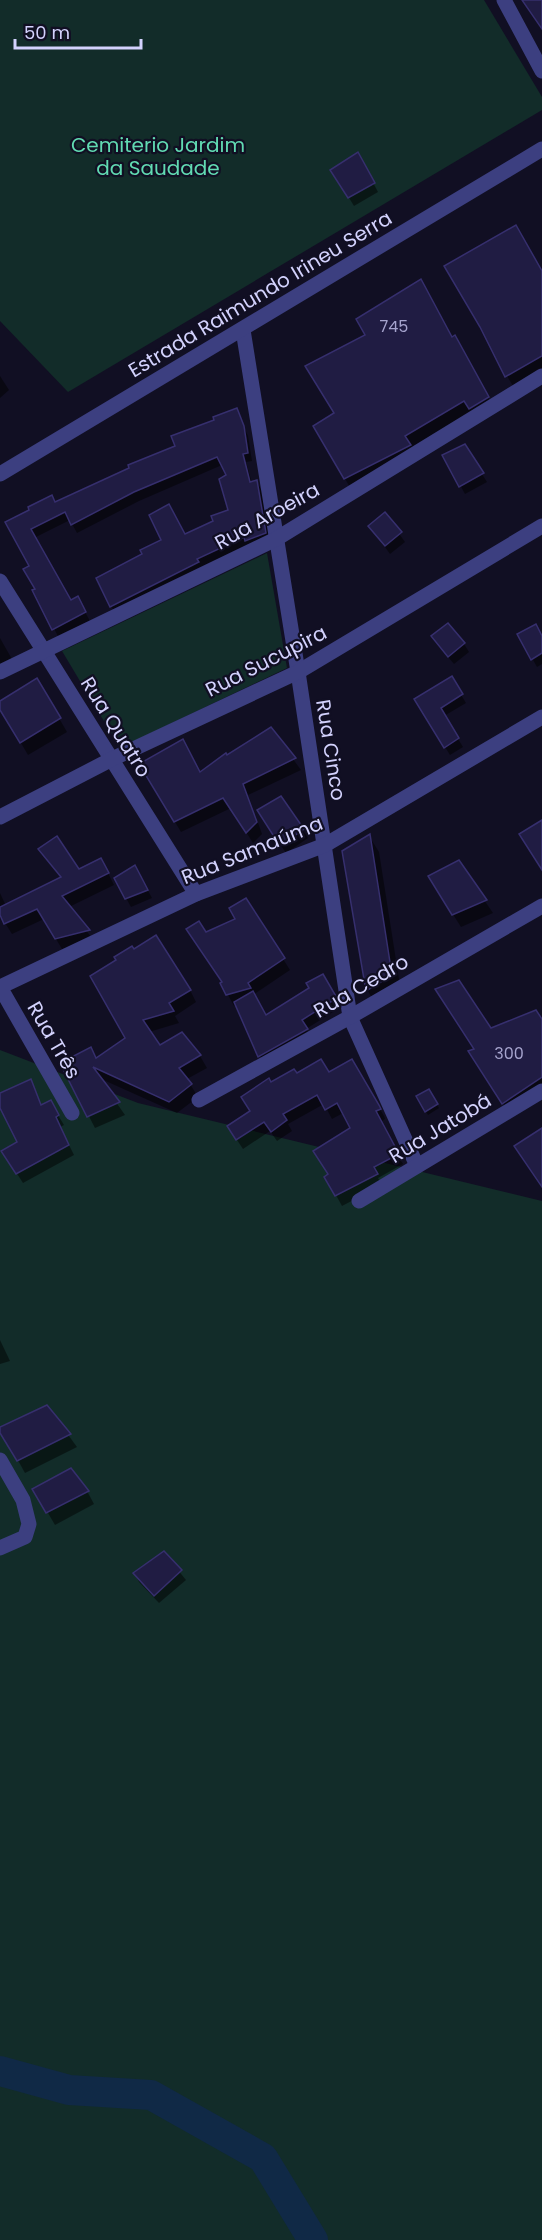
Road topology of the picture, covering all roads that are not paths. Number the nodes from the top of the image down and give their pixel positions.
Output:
1 (504, 0) edge
2 (542, 71) edge
3 (542, 149) edge
4 (243, 330) junction
5 (542, 376) edge
6 (0, 474) edge
7 (542, 526) edge
8 (276, 539) junction
9 (0, 582) edge
10 (43, 651) junction
11 (0, 672) edge
12 (298, 672) junction
13 (542, 717) edge
14 (112, 759) junction
15 (0, 817) edge
16 (325, 845) junction
17 (196, 894) junction
18 (542, 906) edge
19 (0, 987) edge
20 (350, 1017) junction
21 (542, 1091) edge
22 (200, 1100) dead end
23 (72, 1113) dead end
24 (417, 1166) junction
25 (359, 1201) dead end
26 (0, 1460) edge
27 (0, 1548) edge

1 - 2 street
3 - 4 street, Estrada Raimundo Irineu Serra
4 - 6 street, Estrada Raimundo Irineu Serra
4 - 8 street, Rua Cinco
5 - 8 street, Rua Aroeira
7 - 12 street, Rua Sucupira
8 - 10 street, Rua Aroeira
8 - 12 street, Rua Cinco
9 - 10 street, Rua Quatro
10 - 11 street, Rua Aroeira
10 - 14 street, Rua Quatro
12 - 14 street, Rua Sucupira
12 - 16 street, Rua Cinco
13 - 16 street, Rua Samaúma
14 - 15 street, Rua Sucupira
14 - 17 street, Rua Quatro
16 - 17 street, Rua Samaúma
16 - 20 street, Rua Cinco
17 - 19 street, Rua Samaúma
18 - 20 street, Rua Cedro
19 - 23 street, Rua Três
20 - 22 street, Rua Cedro
20 - 24 street, Rua Cinco
21 - 24 street, Rua Jatobá
24 - 25 street, Rua Jatobá
26 - 27 street

